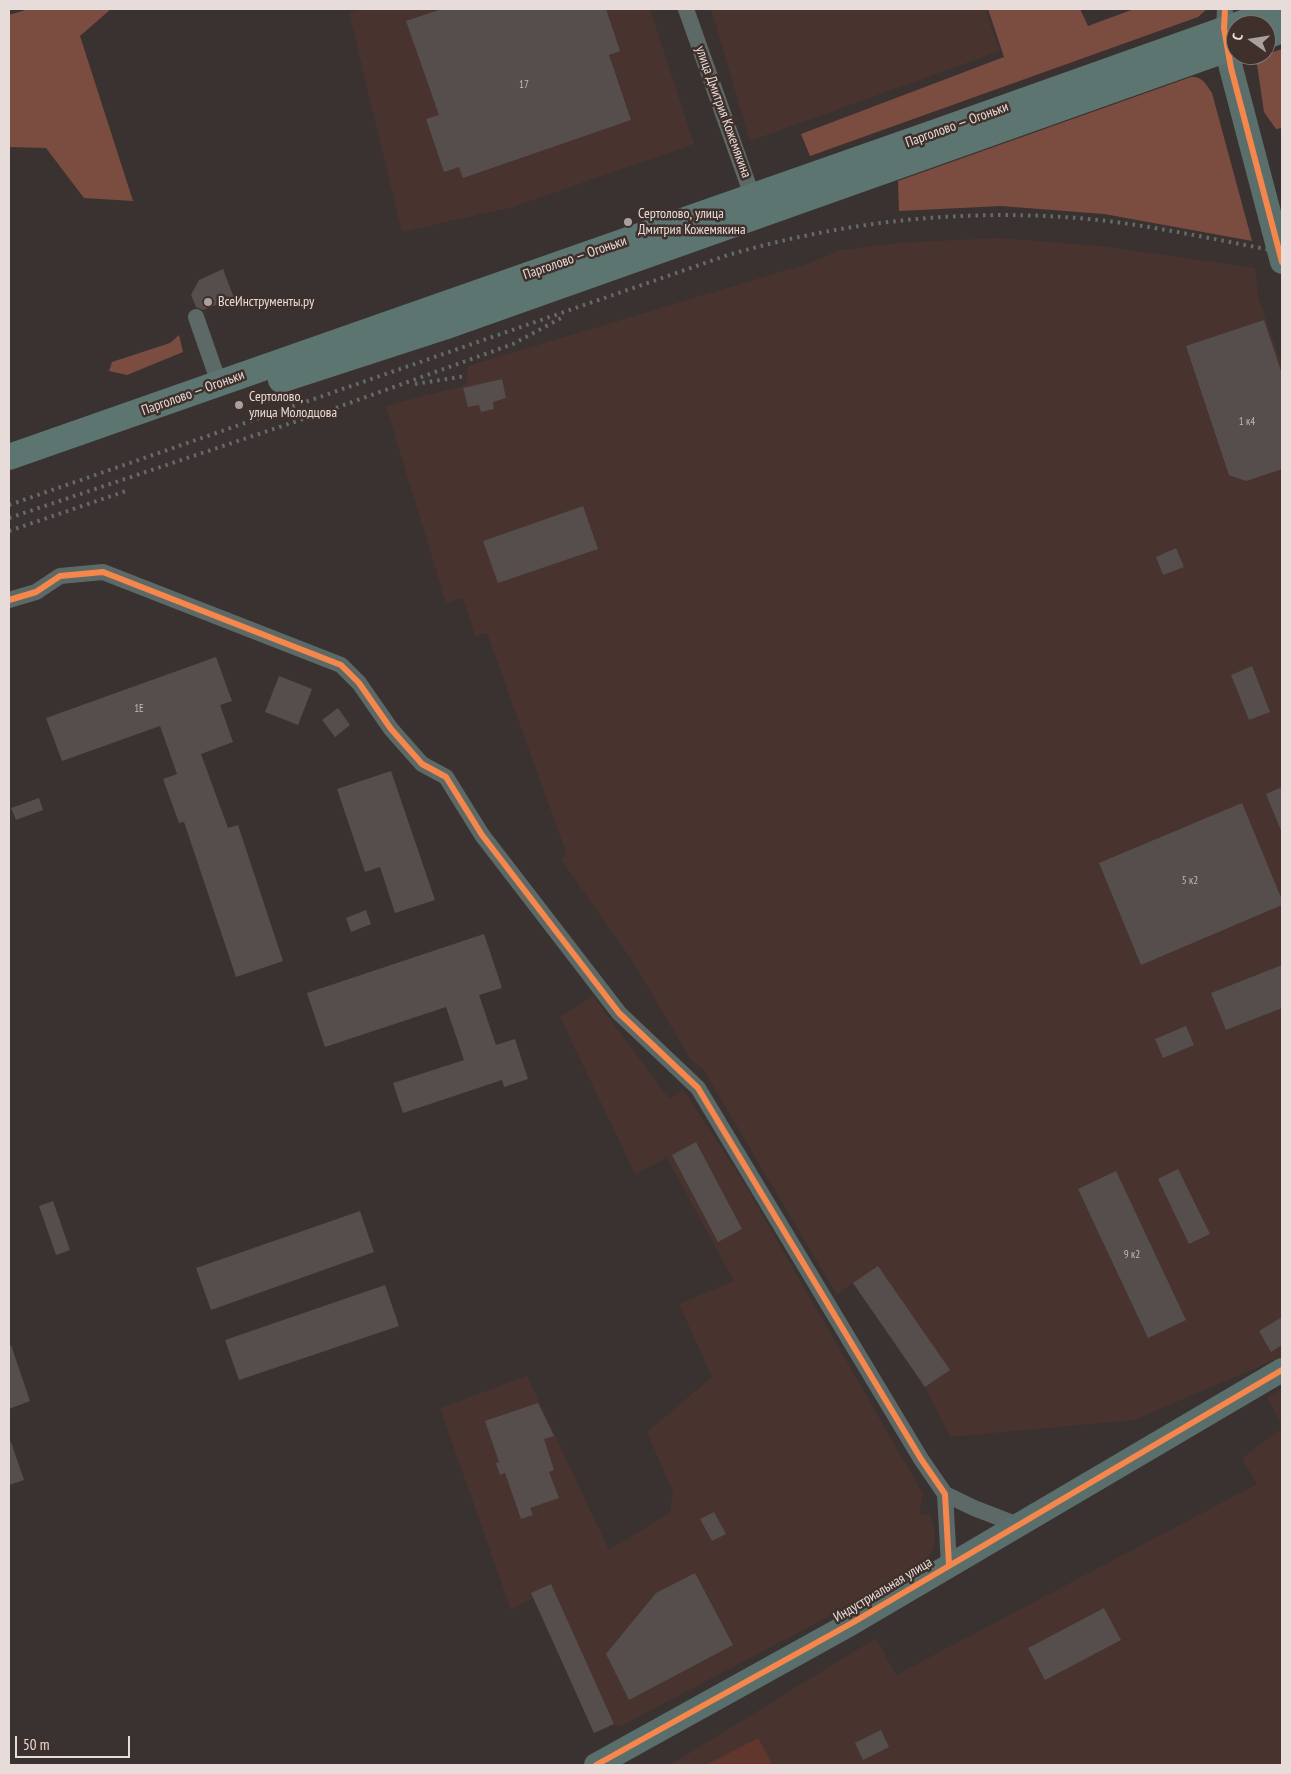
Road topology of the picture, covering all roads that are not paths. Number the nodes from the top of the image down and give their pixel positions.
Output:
1 (686, 9) edge
2 (1282, 9) edge
3 (1268, 15) edge
4 (1226, 34) edge
5 (1236, 65) edge
6 (756, 206) junction
7 (1282, 262) edge
8 (196, 317) dead end
9 (219, 383) junction
10 (9, 457) edge
11 (9, 475) edge
12 (9, 600) edge
13 (1282, 1370) edge
14 (945, 1494) junction
15 (1018, 1525) junction
16 (949, 1565) junction
17 (596, 1765) edge

1 - 6 street, улица Дмитрия Кожемякина
2 - 3 main road, Парголово — Огоньки
4 - 6 main road, Парголово — Огоньки
5 - 7 street
6 - 9 main road, Парголово — Огоньки
6 - 11 main road, Парголово — Огоньки
8 - 9 street
9 - 10 main road, Парголово — Огоньки
12 - 14 street
13 - 15 street, Индустриальная улица
14 - 15 street
14 - 16 street
15 - 16 street, Индустриальная улица
16 - 17 street, Индустриальная улица

